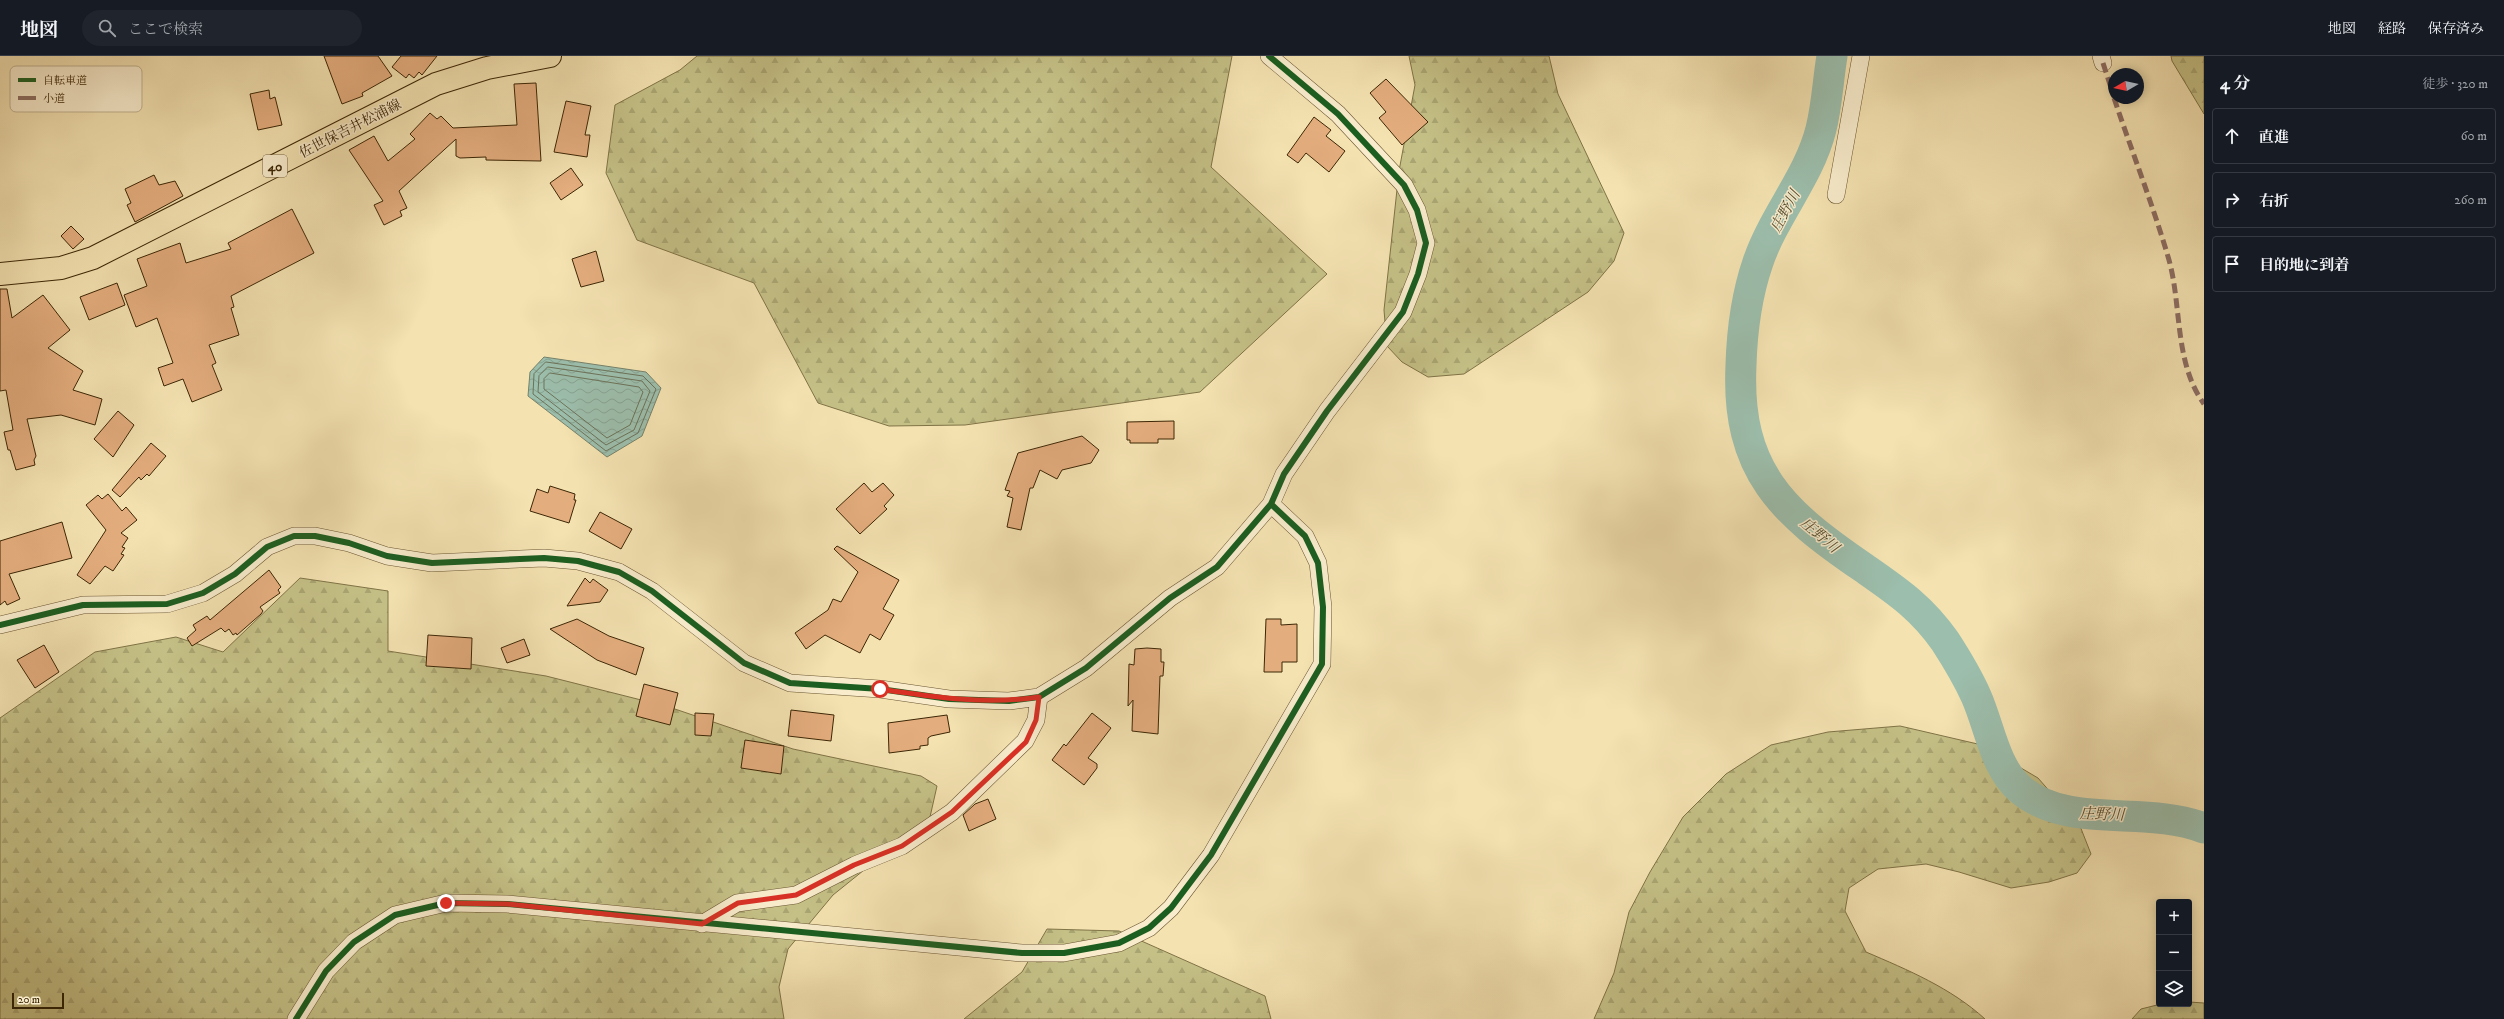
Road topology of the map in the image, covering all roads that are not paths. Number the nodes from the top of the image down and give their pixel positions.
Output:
1 (550, 56) edge
2 (1269, 56) edge
3 (1862, 56) edge
4 (1836, 195) dead end
5 (0, 274) edge
6 (1271, 504) junction
7 (0, 625) edge
8 (1039, 697) junction
9 (702, 924) junction
10 (296, 1019) edge

1 - 5 main road, 佐世保吉井松浦線 / 40
2 - 6 street
3 - 4 street
6 - 8 street
6 - 9 street
7 - 8 street
8 - 9 street
9 - 10 street

